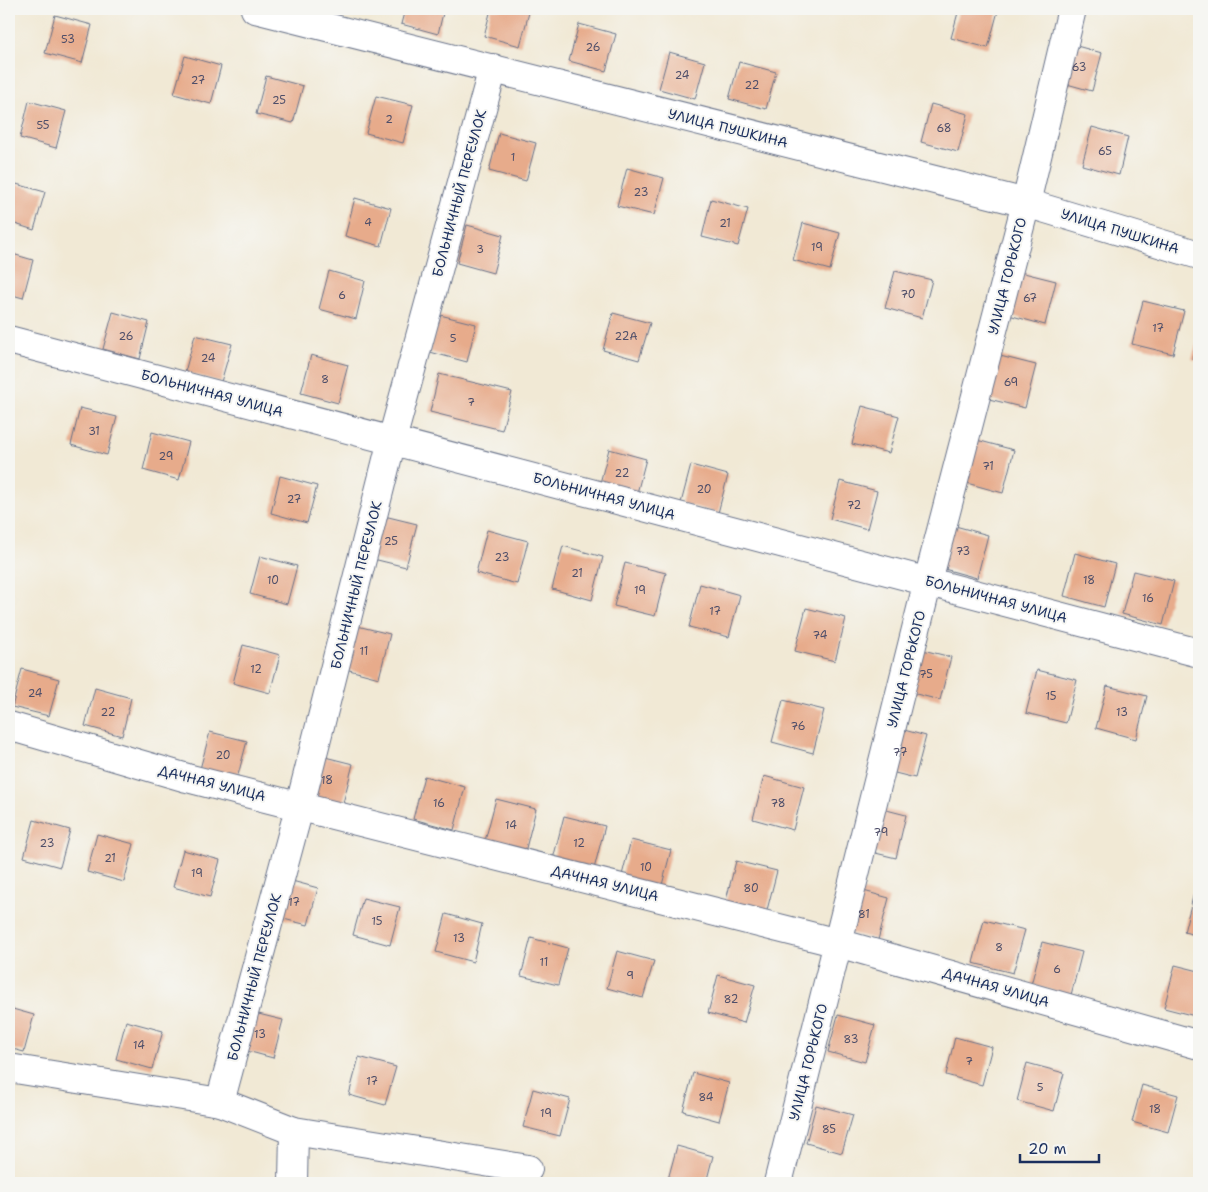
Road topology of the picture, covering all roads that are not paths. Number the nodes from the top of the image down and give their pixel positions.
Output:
1 (255, 9) edge
2 (1072, 9) edge
3 (493, 68) junction
4 (1026, 203) junction
5 (1199, 255) edge
6 (9, 340) edge
7 (392, 440) junction
8 (928, 581) junction
9 (1199, 653) edge
10 (9, 726) edge
11 (300, 806) junction
12 (838, 942) junction
13 (1199, 1045) edge
14 (9, 1068) edge
15 (220, 1102) junction
16 (294, 1131) junction
17 (528, 1170) dead end
18 (293, 1183) edge
19 (778, 1183) edge

1 - 3 street, УЛИЦА ПУШКИНА
2 - 4 street, УЛИЦА ГОРЬКОГО
3 - 4 street, УЛИЦА ПУШКИНА
3 - 7 street, БОЛЬНИЧНЫЙ ПЕРЕУЛОК
4 - 5 street, УЛИЦА ПУШКИНА
4 - 8 street, УЛИЦА ГОРЬКОГО
6 - 7 street, БОЛЬНИЧНАЯ УЛИЦА
7 - 8 street, БОЛЬНИЧНАЯ УЛИЦА
7 - 11 street, БОЛЬНИЧНЫЙ ПЕРЕУЛОК
8 - 9 street, БОЛЬНИЧНАЯ УЛИЦА
8 - 12 street, УЛИЦА ГОРЬКОГО
10 - 11 street, ДАЧНАЯ УЛИЦА
11 - 12 street, ДАЧНАЯ УЛИЦА
11 - 15 street, БОЛЬНИЧНЫЙ ПЕРЕУЛОК
12 - 13 street, ДАЧНАЯ УЛИЦА
12 - 19 street, УЛИЦА ГОРЬКОГО
14 - 15 street
15 - 16 street
16 - 17 street
16 - 18 street

